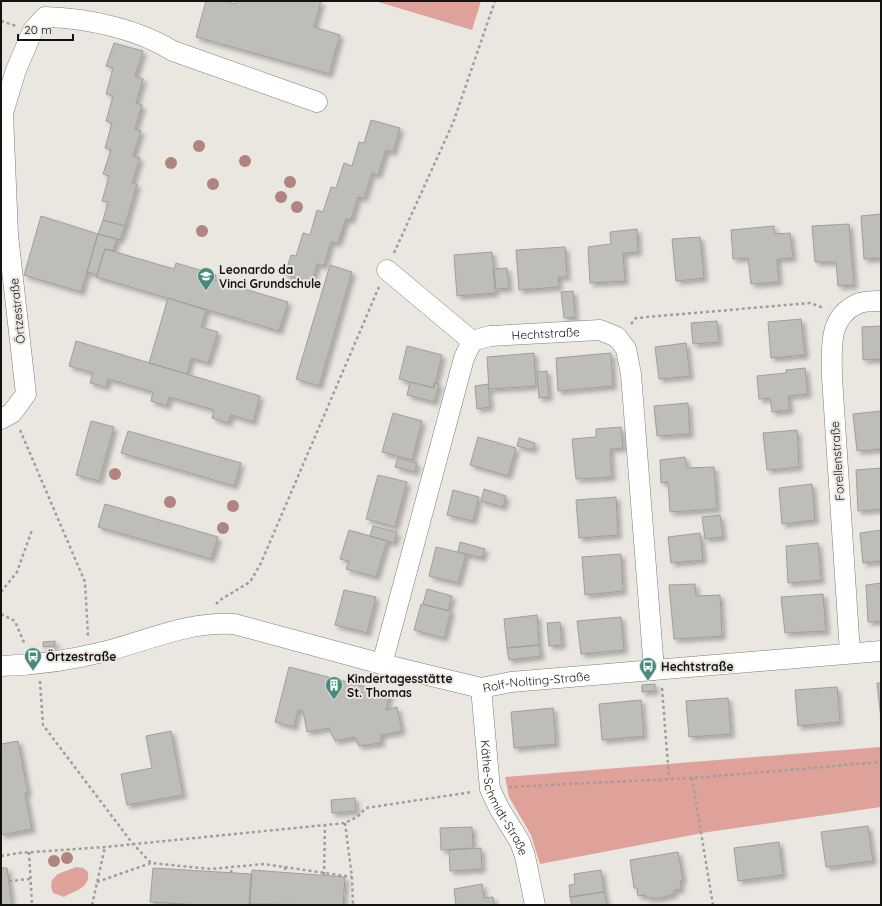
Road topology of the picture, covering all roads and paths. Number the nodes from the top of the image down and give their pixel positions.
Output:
1 (495, 1) edge
2 (316, 102) dead end
3 (387, 270) junction
4 (881, 301) edge
5 (841, 314) junction
6 (617, 337) junction
7 (472, 342) junction
8 (7, 416) edge
9 (32, 530) dead end
10 (1, 592) edge
11 (1, 614) edge
12 (199, 625) junction
13 (88, 640) dead end
14 (26, 648) dead end
15 (881, 651) edge
16 (850, 653) junction
17 (40, 664) junction
18 (382, 664) junction
19 (1, 666) edge
20 (657, 670) junction
21 (481, 688) junction
22 (881, 762) edge
23 (669, 778) junction
24 (692, 778) junction
25 (490, 790) junction
26 (345, 823) junction
27 (325, 825) junction
28 (133, 844) junction
29 (105, 847) junction
30 (29, 852) junction
31 (1, 856) edge
32 (151, 863) junction
33 (232, 867) junction
34 (285, 867) junction
35 (286, 872) dead end
36 (231, 873) dead end
37 (324, 874) junction
38 (352, 877) junction
39 (30, 879) junction
40 (9, 881) dead end
41 (97, 882) junction
42 (32, 905) edge
43 (92, 905) edge
44 (353, 905) edge
45 (535, 905) edge
46 (713, 905) edge

1 - 3 path
2 - 8 street, Örtzestraße
3 - 7 street
3 - 12 path
4 - 5 street
5 - 6 path
5 - 16 street, Forellenstraße
6 - 7 street, Hechtstraße
6 - 20 street
7 - 18 street
8 - 13 path
9 - 10 path
11 - 14 path
12 - 17 street, Rolf-Nolting-Straße
12 - 18 street, Rolf-Nolting-Straße
15 - 16 street, Rolf-Nolting-Straße
16 - 20 street, Rolf-Nolting-Straße
17 - 19 street, Rolf-Nolting-Straße
17 - 28 path
18 - 21 street, Rolf-Nolting-Straße
20 - 21 street, Rolf-Nolting-Straße
20 - 23 path
21 - 25 street, Käthe-Schmidt-Straße
22 - 24 path
23 - 24 path
23 - 25 path
24 - 46 path
25 - 26 path
25 - 45 street, Käthe-Schmidt-Straße
26 - 27 path
26 - 38 path
27 - 28 path
27 - 37 path
28 - 29 path
28 - 32 path
29 - 30 path
29 - 41 path
30 - 31 path
30 - 39 path
32 - 33 path
32 - 41 path
33 - 34 path
33 - 36 path
34 - 35 path
34 - 37 path
37 - 38 path
38 - 44 path
39 - 40 path
39 - 42 path
41 - 43 path

